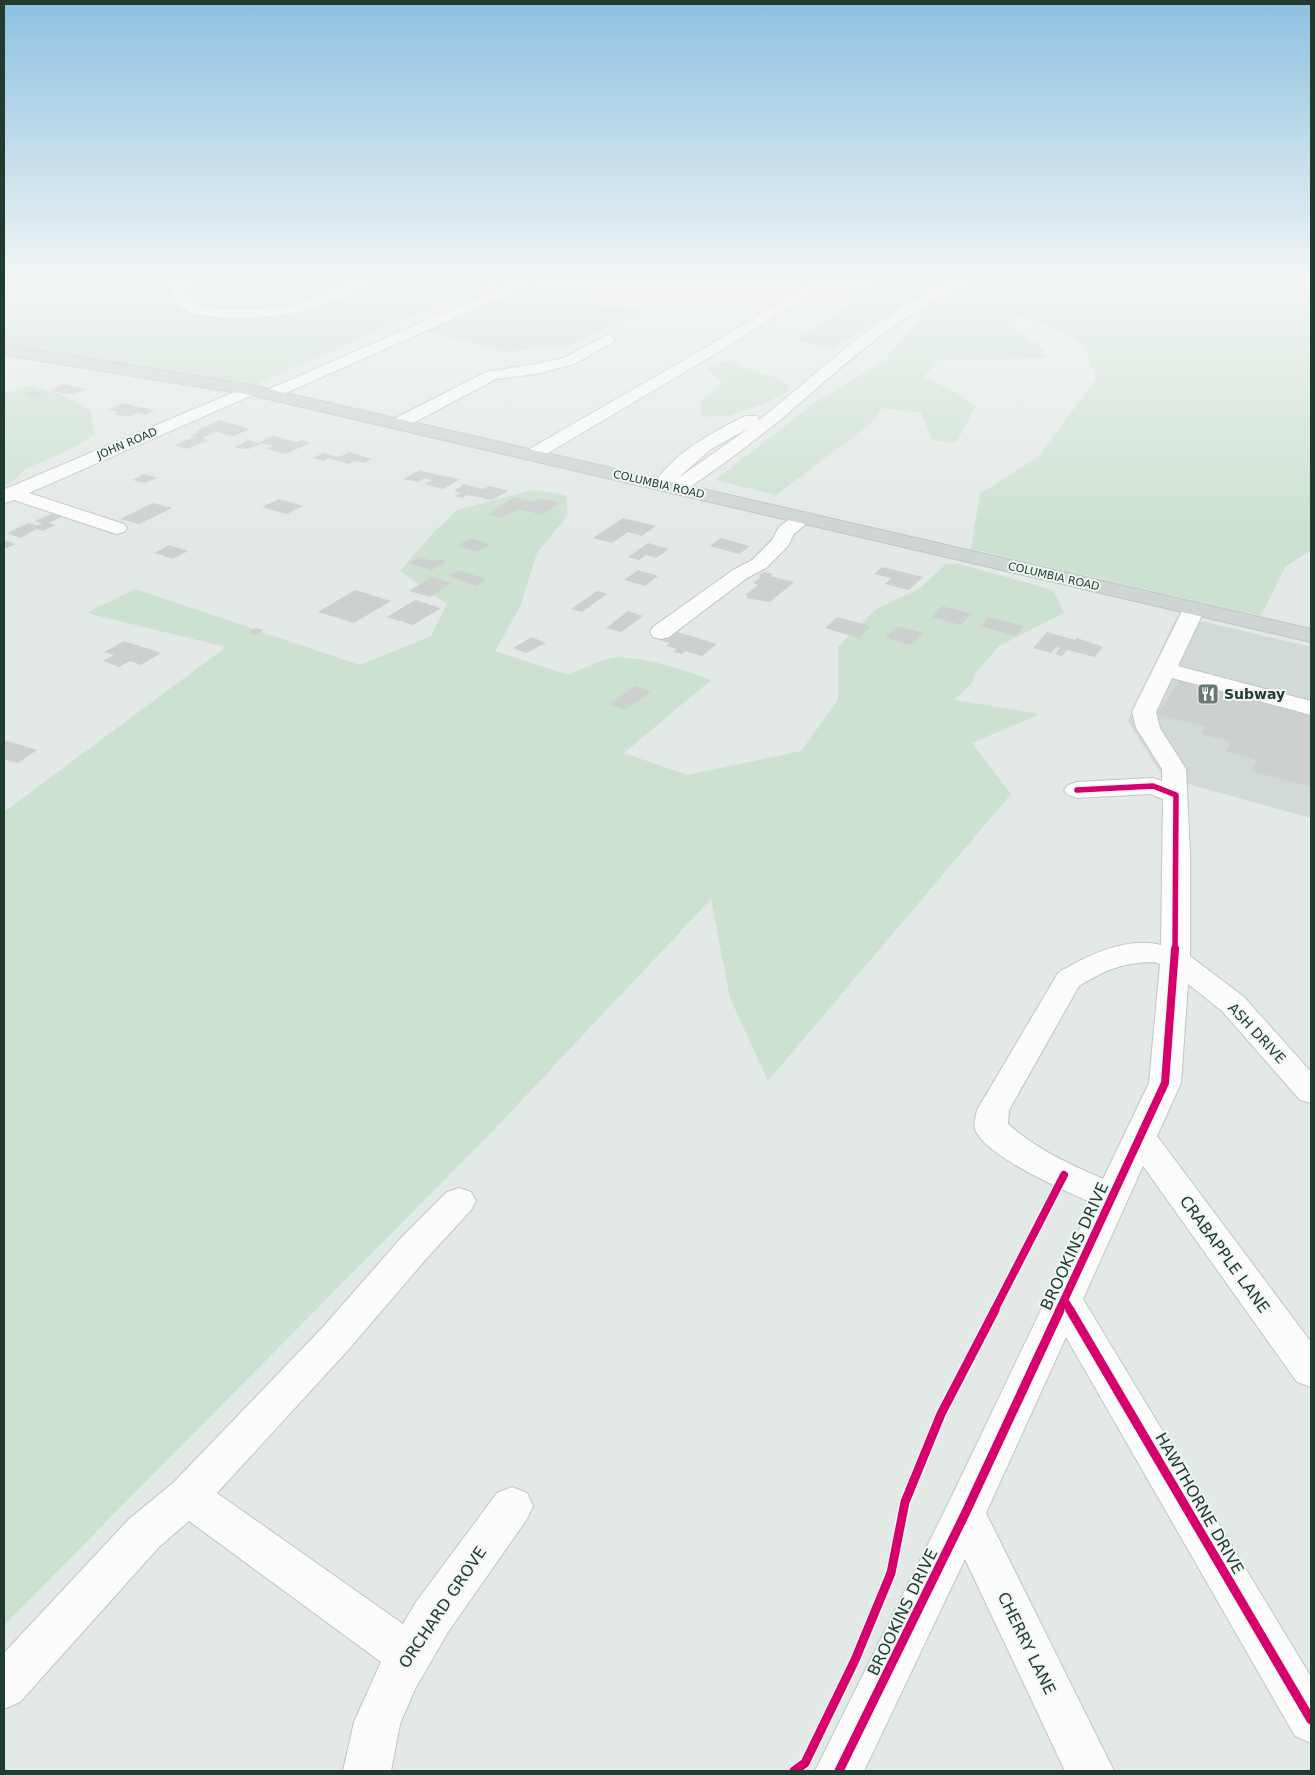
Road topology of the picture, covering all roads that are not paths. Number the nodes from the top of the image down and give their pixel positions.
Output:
1 (77, 362) edge
2 (344, 362) edge
3 (569, 362) edge
4 (692, 362) edge
5 (836, 362) edge
6 (251, 390) junction
7 (271, 394) junction
8 (781, 410) junction
9 (398, 424) junction
10 (704, 445) junction
11 (730, 452) junction
12 (532, 455) junction
13 (669, 487) junction
14 (8, 495) edge
15 (803, 518) junction
16 (117, 528) dead end
17 (1194, 609) junction
18 (661, 632) dead end
19 (1311, 636) edge
20 (1164, 669) junction
21 (1311, 708) edge
22 (1077, 790) dead end
23 (1176, 794) junction
24 (1175, 959) junction
25 (1311, 1092) edge
26 (1140, 1137) junction
27 (1112, 1197) junction
28 (459, 1201) dead end
29 (1064, 1300) junction
30 (1311, 1370) edge
31 (188, 1496) junction
32 (512, 1506) dead end
33 (965, 1514) junction
34 (409, 1655) junction
35 (4, 1686) edge
36 (1311, 1720) edge
37 (367, 1771) edge
38 (839, 1771) edge
39 (1090, 1771) edge

1 - 6 main road, COLUMBIA ROAD
2 - 7 street
3 - 9 street
4 - 12 street
5 - 8 street
6 - 7 main road, COLUMBIA ROAD
6 - 14 street, JOHN ROAD
7 - 9 main road, COLUMBIA ROAD
8 - 10 street
8 - 11 street
9 - 12 main road, COLUMBIA ROAD
10 - 11 street
10 - 13 street
11 - 13 street
12 - 13 main road, COLUMBIA ROAD
13 - 15 main road, COLUMBIA ROAD
14 - 16 street
15 - 17 main road, COLUMBIA ROAD
15 - 18 street
17 - 19 main road, COLUMBIA ROAD
17 - 20 street, BROOKINS DRIVE
20 - 21 street
20 - 23 street, BROOKINS DRIVE
22 - 23 street
23 - 24 street, BROOKINS DRIVE
24 - 25 street, ASH DRIVE
24 - 26 street, BROOKINS DRIVE
24 - 27 street
26 - 27 street, BROOKINS DRIVE
26 - 30 street, CRABAPPLE LANE
27 - 29 street, BROOKINS DRIVE
28 - 31 street
29 - 33 street, BROOKINS DRIVE
29 - 36 street, HAWTHORNE DRIVE
31 - 34 street
31 - 35 street
32 - 34 street, ORCHARD GROVE
33 - 38 street, BROOKINS DRIVE
33 - 39 street, CHERRY LANE
34 - 37 street, ORCHARD GROVE

